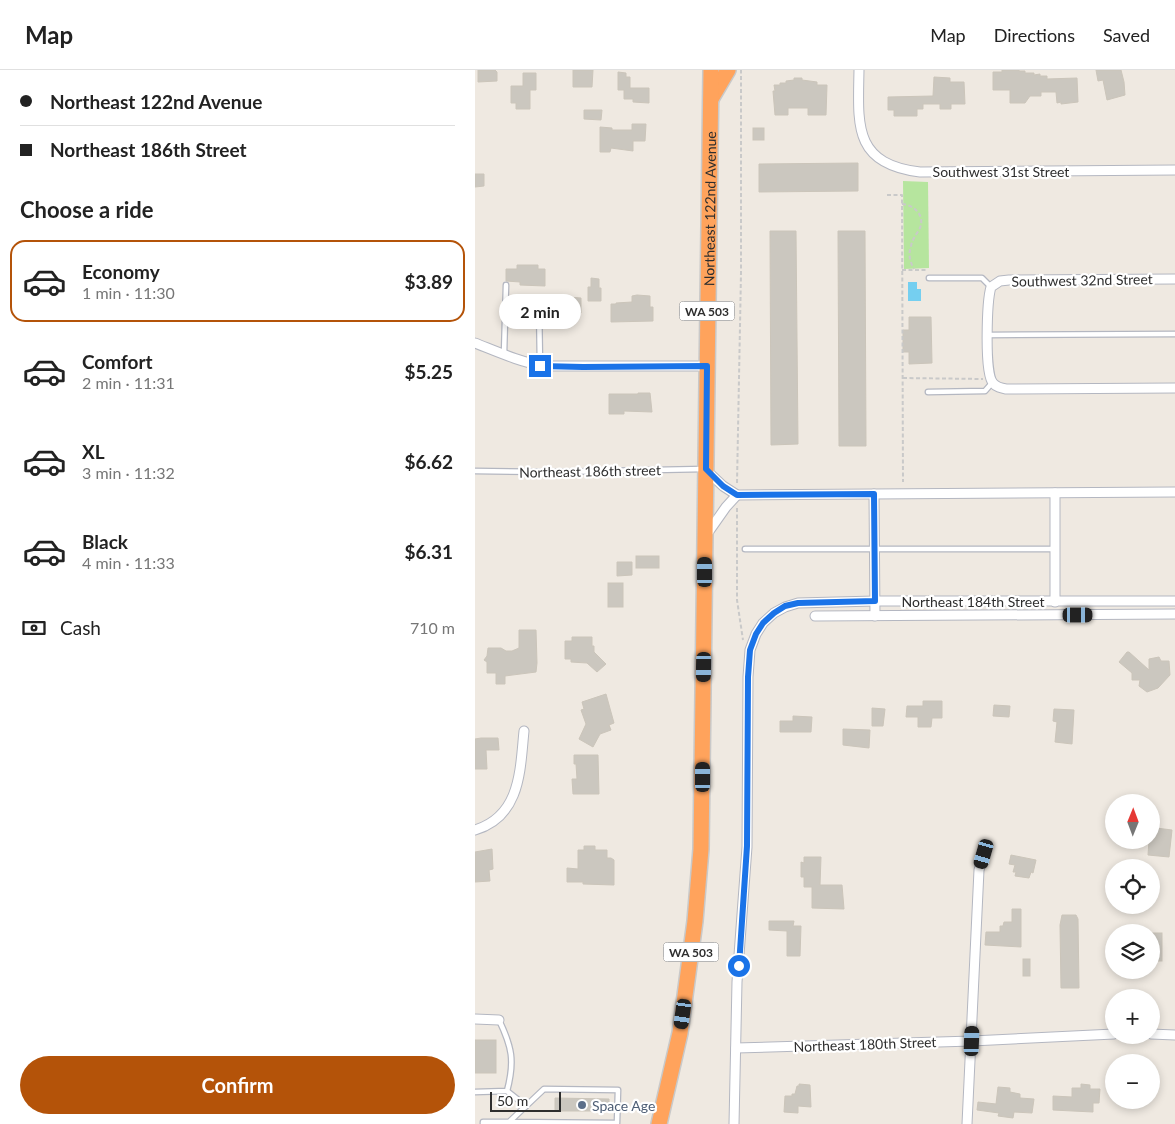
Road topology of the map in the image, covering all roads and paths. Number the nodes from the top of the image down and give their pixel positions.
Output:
1 (711, 70) edge
2 (728, 70) edge
3 (741, 70) edge
4 (859, 70) edge
5 (711, 100) junction
6 (1175, 170) edge
7 (887, 195) dead end
8 (902, 204) junction
9 (915, 270) dead end
10 (929, 278) dead end
11 (1175, 279) edge
12 (506, 286) dead end
13 (991, 287) junction
14 (506, 301) junction
15 (1175, 334) edge
16 (988, 335) junction
17 (475, 343) edge
18 (504, 354) junction
19 (540, 366) junction
20 (707, 366) junction
21 (903, 378) junction
22 (992, 383) junction
23 (1175, 388) edge
24 (928, 392) dead end
25 (706, 469) junction
26 (475, 471) edge
27 (903, 482) dead end
28 (1175, 492) edge
29 (1055, 493) junction
30 (874, 494) junction
31 (737, 495) junction
32 (705, 536) junction
33 (745, 549) dead end
34 (875, 549) junction
35 (1055, 549) junction
36 (875, 601) junction
37 (1175, 601) edge
38 (1055, 602) junction
39 (1175, 614) edge
40 (815, 616) dead end
41 (875, 616) junction
42 (743, 647) dead end
43 (524, 731) dead end
44 (475, 830) edge
45 (984, 854) dead end
46 (475, 1019) edge
47 (499, 1020) joint
48 (1105, 1034) edge
49 (1160, 1034) edge
50 (1175, 1035) edge
51 (972, 1041) junction
52 (736, 1048) junction
53 (507, 1091) junction
54 (475, 1092) edge
55 (526, 1106) junction
56 (509, 1122) junction
57 (483, 1124) edge
58 (659, 1124) edge
59 (734, 1124) edge
60 (967, 1124) edge

1 - 5 highway, Northeast 122nd Avenue / WA 503
2 - 5 highway
3 - 31 path
4 - 6 street, Southwest 31st Street
5 - 20 highway, Northeast 122nd Avenue / WA 503
7 - 8 path
8 - 9 path
8 - 21 path
10 - 13 lane
11 - 13 street, Southwest 32nd Street
12 - 14 lane
13 - 16 street
14 - 18 lane
14 - 19 lane
15 - 16 lane
16 - 22 street
17 - 18 street
18 - 19 street
19 - 20 street
20 - 25 highway, Northeast 122nd Avenue / WA 503
21 - 22 path
21 - 27 path
22 - 23 street
22 - 24 lane
25 - 26 lane, Northeast 186th street
25 - 31 street
25 - 32 highway, Northeast 122nd Avenue / WA 503
28 - 29 street
29 - 30 street
29 - 35 street
30 - 31 street
30 - 34 street
31 - 32 street
31 - 42 path
32 - 58 highway, Northeast 122nd Avenue / WA 503
33 - 34 lane
34 - 35 lane
34 - 36 street
35 - 38 street
36 - 38 street, Northeast 184th Street
36 - 41 street
36 - 52 street, Northeast 184th Street
37 - 38 street, Northeast 184th Street
39 - 41 street, Northeast 184th Street
40 - 41 street, Northeast 184th Street
43 - 44 street
45 - 51 street
46 - 47 street
47 - 53 lane
48 - 51 street, Northeast 180th Street
49 - 50 street
51 - 52 street, Northeast 180th Street
51 - 60 street
52 - 59 street
53 - 54 lane
53 - 55 lane
55 - 56 lane
55 - 56 lane
56 - 57 lane

